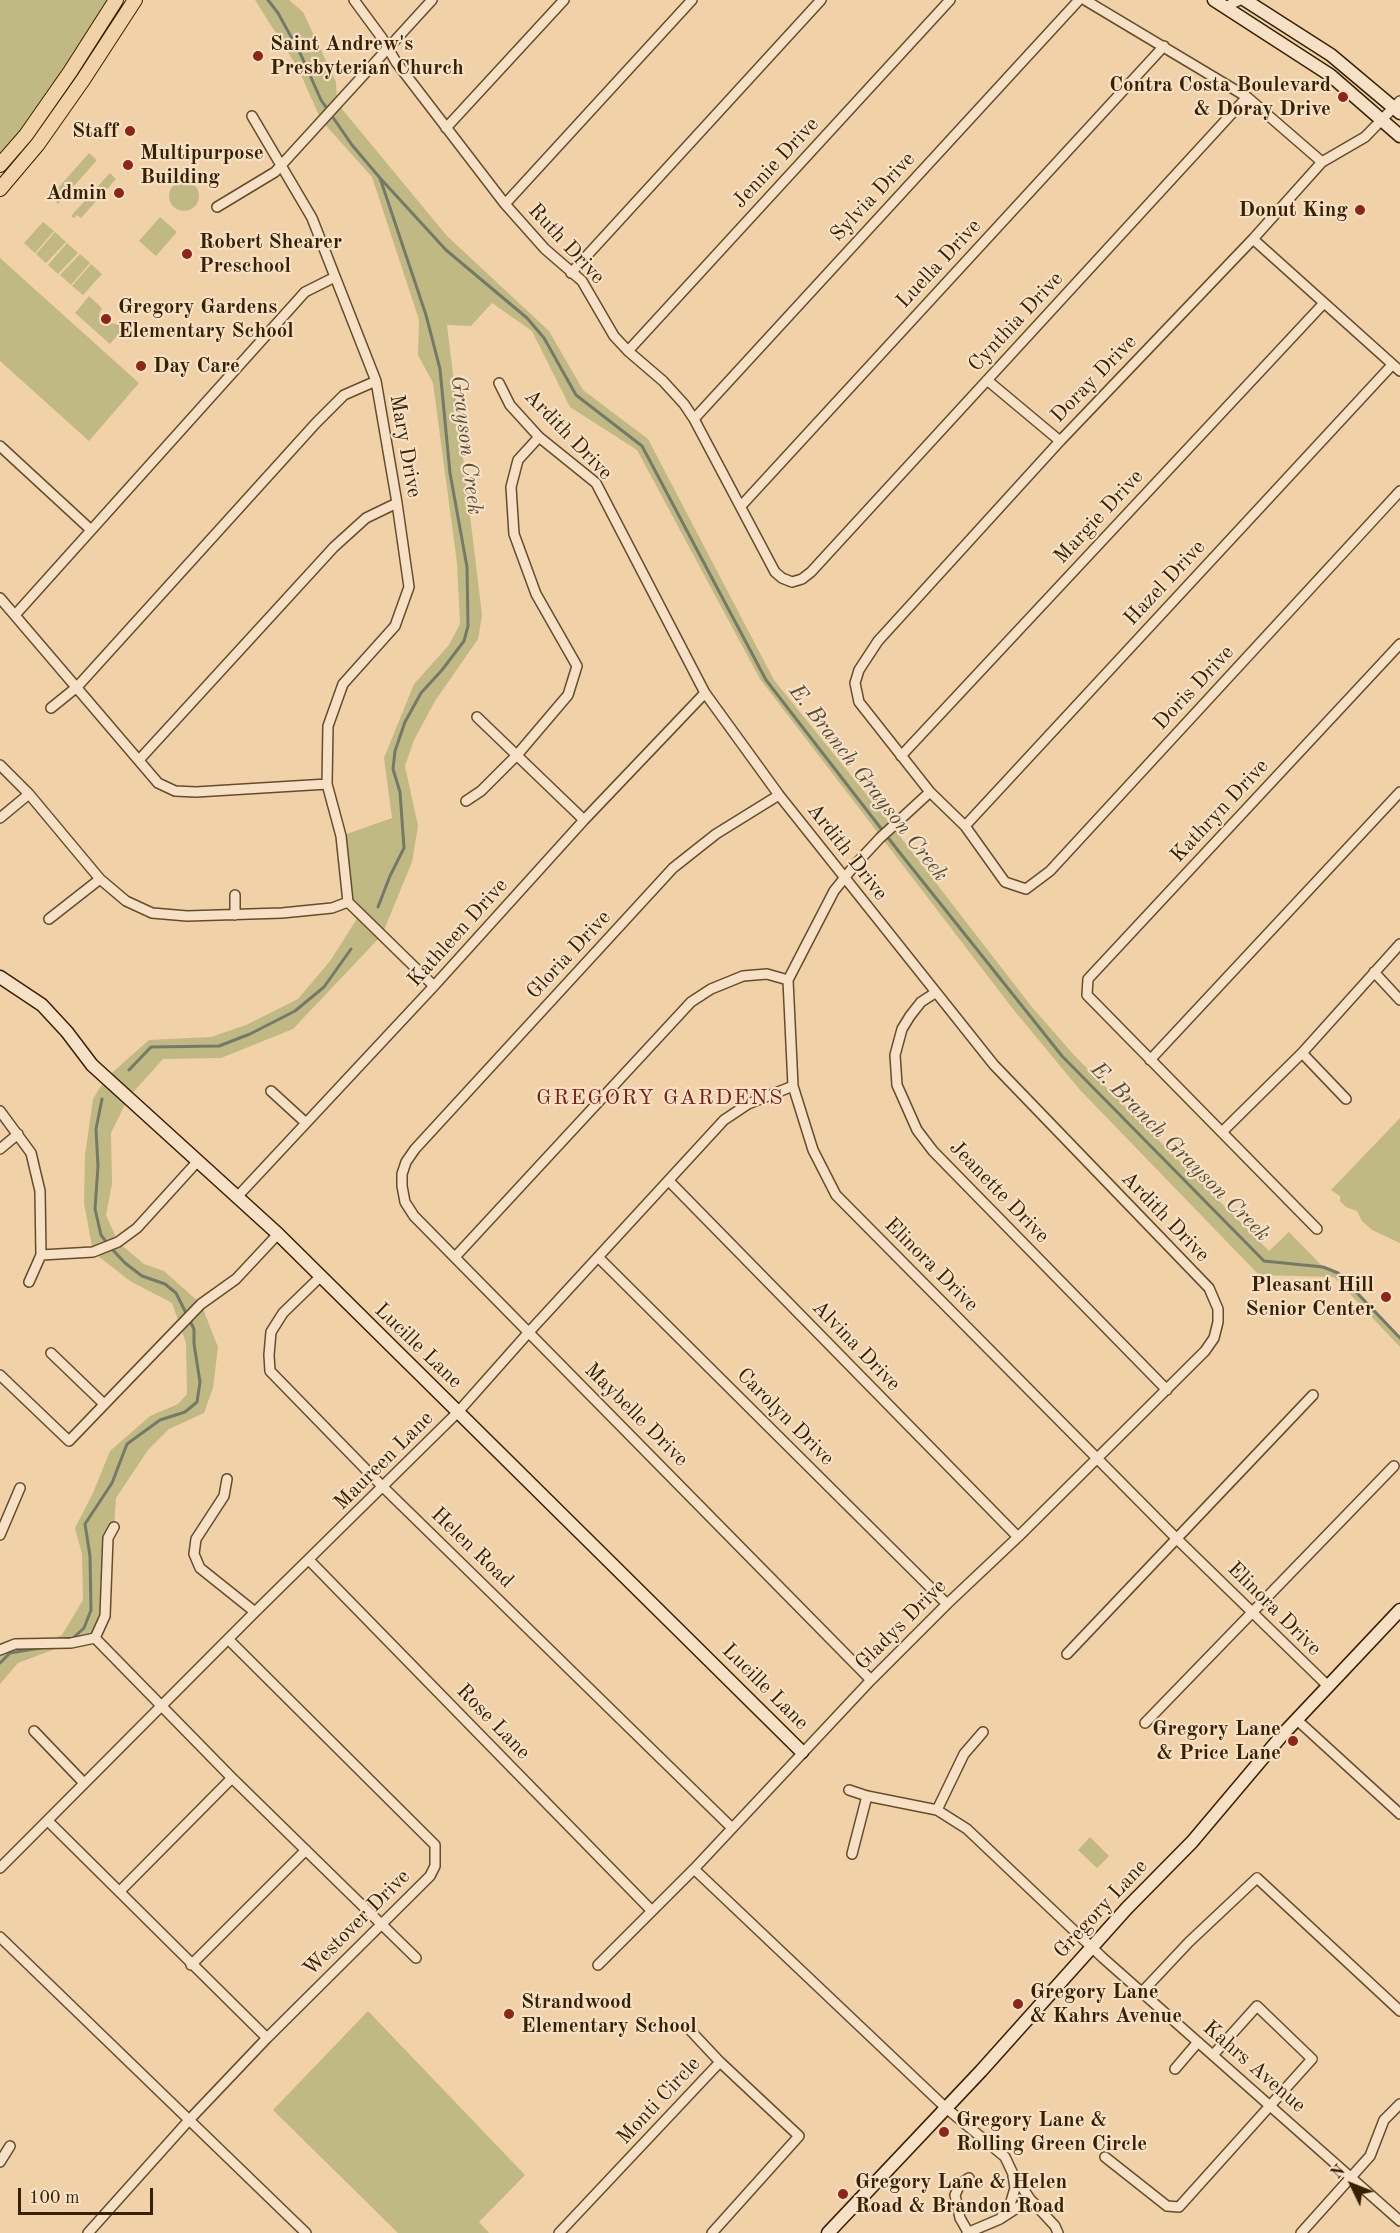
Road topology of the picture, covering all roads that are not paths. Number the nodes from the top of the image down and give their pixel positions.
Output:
1 (116, 0) edge
2 (135, 0) edge
3 (354, 0) edge
4 (432, 0) edge
5 (564, 0) edge
6 (692, 0) edge
7 (821, 0) edge
8 (950, 0) edge
9 (1079, 0) edge
10 (1085, 0) edge
11 (1239, 0) edge
12 (1245, 0) edge
13 (1219, 3) edge
14 (1164, 46) junction
15 (388, 48) junction
16 (1247, 97) junction
17 (1398, 107) edge
18 (252, 116) dead end
19 (1383, 120) junction
20 (446, 128) junction
21 (1400, 136) edge
22 (1322, 162) junction
23 (0, 165) edge
24 (282, 165) junction
25 (0, 189) edge
26 (505, 204) junction
27 (217, 207) dead end
28 (1253, 239) junction
29 (571, 273) junction
30 (335, 277) junction
31 (1324, 303) junction
32 (628, 351) junction
33 (1396, 368) edge
34 (987, 380) junction
35 (376, 381) junction
36 (499, 383) dead end
37 (694, 419) junction
38 (539, 437) junction
39 (1060, 441) junction
40 (0, 446) edge
41 (1400, 491) edge
42 (397, 503) junction
43 (741, 506) junction
44 (90, 530) junction
45 (811, 572) joint
46 (0, 598) edge
47 (15, 615) junction
48 (1400, 644) edge
49 (77, 687) junction
50 (705, 693) junction
51 (51, 708) dead end
52 (477, 717) dead end
53 (518, 755) junction
54 (901, 756) junction
55 (139, 760) junction
56 (0, 765) edge
57 (327, 784) junction
58 (930, 792) junction
59 (1400, 792) edge
60 (29, 794) junction
61 (779, 795) junction
62 (466, 801) dead end
63 (0, 818) edge
64 (584, 820) junction
65 (964, 826) junction
66 (844, 878) junction
67 (100, 879) junction
68 (235, 895) dead end
69 (348, 902) junction
70 (235, 915) junction
71 (50, 919) dead end
72 (1400, 944) edge
73 (1374, 972) junction
74 (0, 977) edge
75 (788, 980) junction
76 (434, 986) junction
77 (935, 993) junction
78 (1400, 1000) edge
79 (1302, 1053) junction
80 (1150, 1060) junction
81 (793, 1086) junction
82 (271, 1091) dead end
83 (1346, 1099) dead end
84 (0, 1111) edge
85 (306, 1123) junction
86 (1222, 1132) junction
87 (18, 1134) junction
88 (0, 1149) edge
89 (197, 1162) junction
90 (406, 1162) joint
91 (669, 1180) junction
92 (237, 1197) junction
93 (1317, 1229) dead end
94 (278, 1234) junction
95 (41, 1255) junction
96 (455, 1257) junction
97 (598, 1257) junction
98 (320, 1277) junction
99 (28, 1282) dead end
100 (1218, 1309) joint
101 (529, 1332) junction
102 (51, 1353) dead end
103 (0, 1375) edge
104 (1167, 1390) junction
105 (1313, 1395) dead end
106 (104, 1404) junction
107 (458, 1413) junction
108 (1096, 1458) junction
109 (1394, 1466) dead end
110 (227, 1479) dead end
111 (383, 1487) junction
112 (20, 1488) dead end
113 (114, 1527) dead end
114 (0, 1535) edge
115 (1018, 1537) junction
116 (1177, 1539) junction
117 (309, 1560) junction
118 (946, 1604) junction
119 (1400, 1610) edge
120 (1252, 1611) junction
121 (255, 1612) junction
122 (95, 1638) junction
123 (228, 1639) junction
124 (0, 1650) edge
125 (1067, 1654) dead end
126 (871, 1680) junction
127 (1328, 1686) junction
128 (161, 1707) junction
129 (1296, 1719) junction
130 (1145, 1724) dead end
131 (34, 1731) dead end
132 (983, 1732) dead end
133 (802, 1752) junction
134 (232, 1778) junction
135 (83, 1782) junction
136 (849, 1790) dead end
137 (867, 1796) junction
138 (937, 1810) junction
139 (1400, 1815) edge
140 (48, 1821) junction
141 (732, 1827) junction
142 (306, 1850) junction
143 (852, 1854) dead end
144 (1, 1864) edge
145 (694, 1869) junction
146 (120, 1891) junction
147 (651, 1910) junction
148 (382, 1923) junction
149 (0, 1937) edge
150 (1091, 1947) junction
151 (416, 1958) dead end
152 (191, 1965) junction
153 (598, 1965) dead end
154 (1142, 1992) junction
155 (1400, 2011) edge
156 (689, 2029) dead end
157 (267, 2038) junction
158 (1198, 2042) junction
159 (1213, 2055) junction
160 (720, 2062) junction
161 (1175, 2069) dead end
162 (1400, 2104) edge
163 (1270, 2106) junction
164 (946, 2108) junction
165 (190, 2119) junction
166 (10, 2146) dead end
167 (1105, 2157) dead end
168 (0, 2162) edge
169 (1013, 2174) junction
170 (1351, 2177) junction
171 (969, 2178) dead end
172 (1034, 2203) junction
173 (1000, 2219) junction
174 (1400, 2221) edge
175 (94, 2231) edge
176 (306, 2233) edge
177 (559, 2233) edge
178 (712, 2233) edge
179 (828, 2233) edge
180 (968, 2233) edge
181 (1058, 2233) edge
182 (1301, 2233) edge

1 - 23 main road
2 - 25 main road
3 - 15 street, Ruth Drive
4 - 15 street
5 - 20 street
6 - 26 street
7 - 29 street
8 - 32 street, Jennie Drive
9 - 37 street, Sylvia Drive
10 - 14 street
11 - 13 street
12 - 17 main road
13 - 19 main road
14 - 16 street
14 - 43 street, Luella Drive
15 - 20 street, Ruth Drive
15 - 24 street
16 - 22 street
16 - 34 street, Cynthia Drive
17 - 19 street, Doray Drive
18 - 24 street, Mary Drive
19 - 21 main road
19 - 22 street, Doray Drive
20 - 26 street, Ruth Drive
22 - 28 street, Doray Drive
24 - 27 street
24 - 30 street, Mary Drive
26 - 29 street, Ruth Drive
28 - 31 street
28 - 39 street, Doray Drive
29 - 32 street, Ruth Drive
30 - 35 street, Mary Drive
30 - 44 street
31 - 33 street
31 - 54 street, Margie Drive
32 - 37 street, Ruth Drive
33 - 65 street, Hazel Drive
34 - 39 street
34 - 45 street, Cynthia Drive
35 - 42 street, Mary Drive
35 - 49 street
36 - 38 street, Ardith Drive
37 - 43 street, Ruth Drive
38 - 50 street, Ardith Drive
38 - 53 street
39 - 54 street, Doray Drive
40 - 44 street
41 - 65 street, Doris Drive
42 - 55 street
42 - 57 street, Mary Drive
43 - 45 street, Ruth Drive
44 - 47 street
46 - 47 street
47 - 49 street
48 - 80 street, Kathryn Drive
49 - 51 street
49 - 55 street
50 - 61 street, Ardith Drive
50 - 64 street, Kathleen Drive
52 - 53 street
53 - 62 street
53 - 64 street
54 - 58 street
55 - 57 street
56 - 60 street
57 - 69 street, Mary Drive
58 - 65 street
58 - 66 street
59 - 80 street
60 - 63 street
60 - 67 street
61 - 66 street, Ardith Drive
61 - 90 street, Gloria Drive
64 - 76 street, Kathleen Drive
66 - 75 street
66 - 77 street, Ardith Drive
67 - 70 street
67 - 71 street
68 - 70 street
69 - 70 street
69 - 76 street
72 - 73 street
73 - 78 street
73 - 79 street
74 - 89 main road, Lucille Lane
75 - 81 street, Elinora Drive
75 - 96 street
76 - 85 street, Kathleen Drive
77 - 100 street, Ardith Drive
77 - 104 street, Jeanette Drive
79 - 83 street
79 - 86 street
80 - 86 street
81 - 91 street, Maureen Lane
81 - 108 street, Elinora Drive
82 - 85 street
84 - 87 street
85 - 92 street, Kathleen Drive
86 - 93 street
87 - 88 street
87 - 95 street
89 - 92 main road, Lucille Lane
89 - 95 street
90 - 96 street, Maybelle Drive
91 - 97 street, Maureen Lane
91 - 115 street, Alvina Drive
92 - 94 main road, Lucille Lane
94 - 98 main road, Lucille Lane
94 - 106 street
95 - 99 street
96 - 101 street, Maybelle Drive
97 - 101 street, Maureen Lane
97 - 118 street, Carolyn Drive
98 - 107 main road, Lucille Lane
98 - 111 street, Helen Road
100 - 104 street, Gladys Drive
101 - 107 street, Maureen Lane
101 - 126 street, Maybelle Drive
102 - 106 street
103 - 106 street
104 - 108 street, Gladys Drive
105 - 116 street
107 - 111 street, Maureen Lane
107 - 133 main road, Lucille Lane
108 - 115 street, Gladys Drive
108 - 116 street, Elinora Drive
109 - 120 street
110 - 121 street
111 - 117 street, Maureen Lane
111 - 141 street, Helen Road
112 - 114 street
113 - 122 street
115 - 118 street, Gladys Drive
116 - 120 street, Elinora Drive
116 - 125 street
117 - 121 street, Maureen Lane
117 - 147 street, Rose Lane
118 - 126 street, Gladys Drive
119 - 127 main road, Gregory Lane
120 - 127 street, Elinora Drive
120 - 130 street
121 - 123 street, Maureen Lane
122 - 124 street
122 - 128 street
123 - 128 street, Maureen Lane
123 - 148 street, Westover Drive
126 - 133 street, Gladys Drive
127 - 129 main road, Gregory Lane
128 - 134 street
128 - 135 street, Maureen Lane
129 - 139 street
129 - 150 main road, Gregory Lane
131 - 135 street
132 - 138 street
133 - 141 street, Gladys Drive
134 - 142 street
134 - 146 street
135 - 140 street, Maureen Lane
136 - 137 street, Kahrs Avenue
137 - 138 street, Kahrs Avenue
137 - 143 street
138 - 150 street, Kahrs Avenue
140 - 144 street, Maureen Lane
140 - 146 street
141 - 145 street, Gladys Drive
142 - 148 street
142 - 152 street
145 - 147 street, Gladys Drive
145 - 164 street
146 - 152 street
147 - 153 street, Gladys Drive
148 - 151 street
148 - 157 street, Westover Drive
149 - 165 street
150 - 154 street, Kahrs Avenue
150 - 164 main road, Gregory Lane
152 - 157 street
154 - 155 street
154 - 158 street, Kahrs Avenue
156 - 160 street
157 - 165 street, Westover Drive
158 - 159 street, Kahrs Avenue
158 - 161 street
159 - 163 street, Kahrs Avenue
159 - 163 street
160 - 177 street, Monti Circle
160 - 178 street, Monti Circle
162 - 170 street
163 - 167 street
163 - 170 street, Kahrs Avenue
164 - 169 street
164 - 179 main road, Gregory Lane
165 - 175 street, Westover Drive
165 - 176 street
166 - 168 street
169 - 172 street
169 - 173 street
170 - 174 street, Kahrs Avenue
170 - 182 street
171 - 180 street
172 - 173 street
172 - 181 street
173 - 180 street

